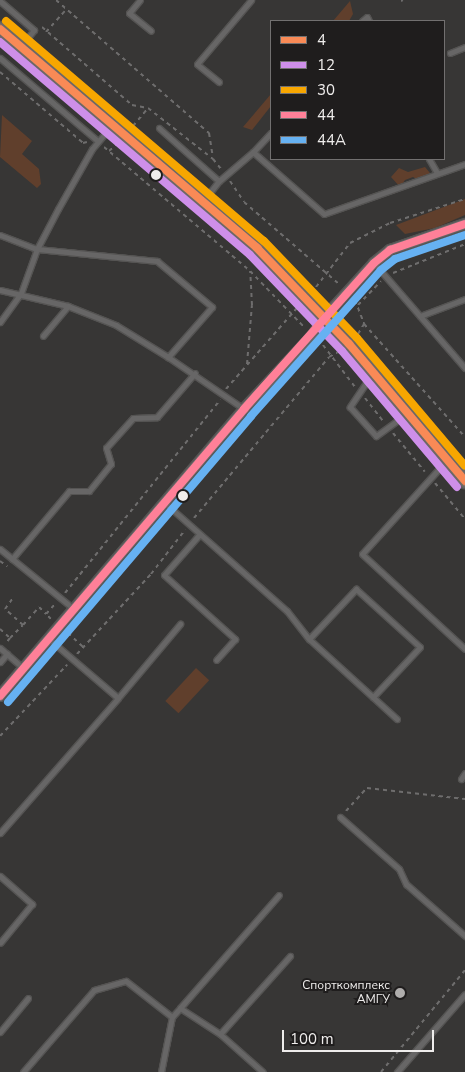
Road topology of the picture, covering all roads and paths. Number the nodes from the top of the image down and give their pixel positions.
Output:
1 (56, 0) edge
2 (140, 0) edge
3 (251, 0) edge
4 (0, 1) edge
5 (65, 11) dead end
6 (0, 30) edge
7 (151, 31) dead end
8 (46, 32) dead end
9 (20, 46) junction
10 (465, 47) edge
11 (450, 53) dead end
12 (0, 58) edge
13 (0, 72) edge
14 (218, 82) dead end
15 (148, 108) dead end
16 (113, 124) junction
17 (133, 126) dead end
18 (159, 128) dead end
19 (270, 134) edge
20 (98, 141) junction
21 (116, 144) dead end
22 (109, 151) junction
23 (253, 152) junction
24 (214, 159) dead end
25 (430, 160) edge
26 (465, 164) edge
27 (437, 173) junction
28 (219, 180) junction
29 (465, 199) edge
30 (204, 200) junction
31 (465, 224) edge
32 (0, 235) edge
33 (465, 244) edge
34 (37, 249) junction
35 (374, 263) junction
36 (250, 271) junction
37 (386, 276) junction
38 (316, 287) dead end
39 (0, 290) edge
40 (21, 293) junction
41 (354, 298) dead end
42 (465, 299) edge
43 (358, 305) junction
44 (68, 306) junction
45 (299, 306) dead end
46 (292, 313) junction
47 (420, 316) junction
48 (324, 318) junction
49 (0, 322) edge
50 (364, 324) junction
51 (304, 327) dead end
52 (358, 334) dead end
53 (43, 336) dead end
54 (338, 352) dead end
55 (168, 357) junction
56 (247, 364) junction
57 (465, 368) edge
58 (373, 371) junction
59 (194, 373) junction
60 (224, 393) junction
61 (244, 409) junction
62 (408, 412) junction
63 (465, 437) edge
64 (447, 460) junction
65 (465, 481) edge
66 (165, 503) junction
67 (190, 524) junction
68 (199, 535) junction
69 (0, 549) edge
70 (12, 558) junction
71 (0, 561) edge
72 (7, 566) dead end
73 (61, 597) junction
74 (13, 598) dead end
75 (76, 610) junction
76 (46, 614) junction
77 (57, 623) dead end
78 (180, 624) dead end
79 (24, 625) junction
80 (0, 629) edge
81 (68, 633) dead end
82 (10, 638) junction
83 (309, 639) junction
84 (50, 640) junction
85 (83, 647) junction
86 (0, 648) edge
87 (465, 649) edge
88 (7, 654) junction
89 (72, 659) junction
90 (216, 660) dead end
91 (0, 662) edge
92 (24, 669) junction
93 (0, 696) edge
94 (373, 697) junction
95 (118, 698) junction
96 (397, 719) dead end
97 (0, 736) edge
98 (465, 774) edge
99 (460, 779) dead end
100 (465, 799) edge
101 (340, 817) joint
102 (0, 833) edge
103 (0, 876) edge
104 (279, 895) dead end
105 (465, 936) edge
106 (0, 943) edge
107 (290, 956) dead end
108 (465, 970) edge
109 (465, 994) edge
110 (28, 998) dead end
111 (180, 1008) junction
112 (172, 1017) junction
113 (0, 1032) edge
114 (220, 1034) junction
115 (23, 1072) edge
116 (160, 1072) edge
117 (263, 1072) edge
118 (380, 1072) edge
119 (397, 1072) edge

1 - 24 path
2 - 7 lane
3 - 14 lane
4 - 9 lane
5 - 8 path
6 - 9 main road
9 - 16 main road
10 - 11 lane
12 - 20 lane
13 - 20 path
15 - 17 path
16 - 20 lane
16 - 30 main road
18 - 28 lane
19 - 23 lane
20 - 22 path
20 - 34 lane
21 - 22 path
22 - 36 path
23 - 27 lane
23 - 28 lane
25 - 27 lane
26 - 27 lane
28 - 30 lane
29 - 38 path
30 - 48 main road
31 - 35 street
32 - 34 lane
33 - 37 path
34 - 40 lane
34 - 55 lane
35 - 37 lane
35 - 48 street
36 - 46 path
36 - 56 path
37 - 43 path
37 - 47 lane
39 - 40 lane
40 - 44 lane
40 - 49 lane
41 - 43 path
42 - 47 lane
43 - 50 path
44 - 53 lane
44 - 55 lane
45 - 46 path
46 - 51 path
46 - 56 path
47 - 57 lane
48 - 58 main road
48 - 61 street
50 - 52 path
50 - 63 path
54 - 67 path
55 - 59 lane
56 - 60 path
58 - 62 main road
58 - 62 lane
59 - 60 lane
59 - 70 lane
60 - 61 lane
60 - 73 path
61 - 66 street
62 - 64 main road
64 - 65 main road
64 - 87 lane
66 - 67 lane
66 - 75 street
67 - 68 lane
67 - 85 path
68 - 83 lane
68 - 90 lane
69 - 70 lane
70 - 73 lane
71 - 72 path
73 - 75 lane
73 - 76 path
74 - 79 path
75 - 84 street
76 - 77 path
76 - 79 path
78 - 95 lane
79 - 82 path
80 - 82 path
81 - 85 path
82 - 86 path
83 - 94 lane
83 - 94 lane
84 - 89 lane
84 - 92 street
85 - 89 path
86 - 88 lane
88 - 91 lane
88 - 92 lane
89 - 95 lane
89 - 97 path
92 - 93 street
94 - 96 lane
95 - 102 lane
98 - 99 lane
100 - 101 path
101 - 105 lane
103 - 106 lane
104 - 111 lane
107 - 114 lane
108 - 118 path
109 - 119 lane
110 - 113 lane
111 - 112 lane
111 - 114 lane
112 - 115 lane
112 - 116 lane
114 - 117 lane

